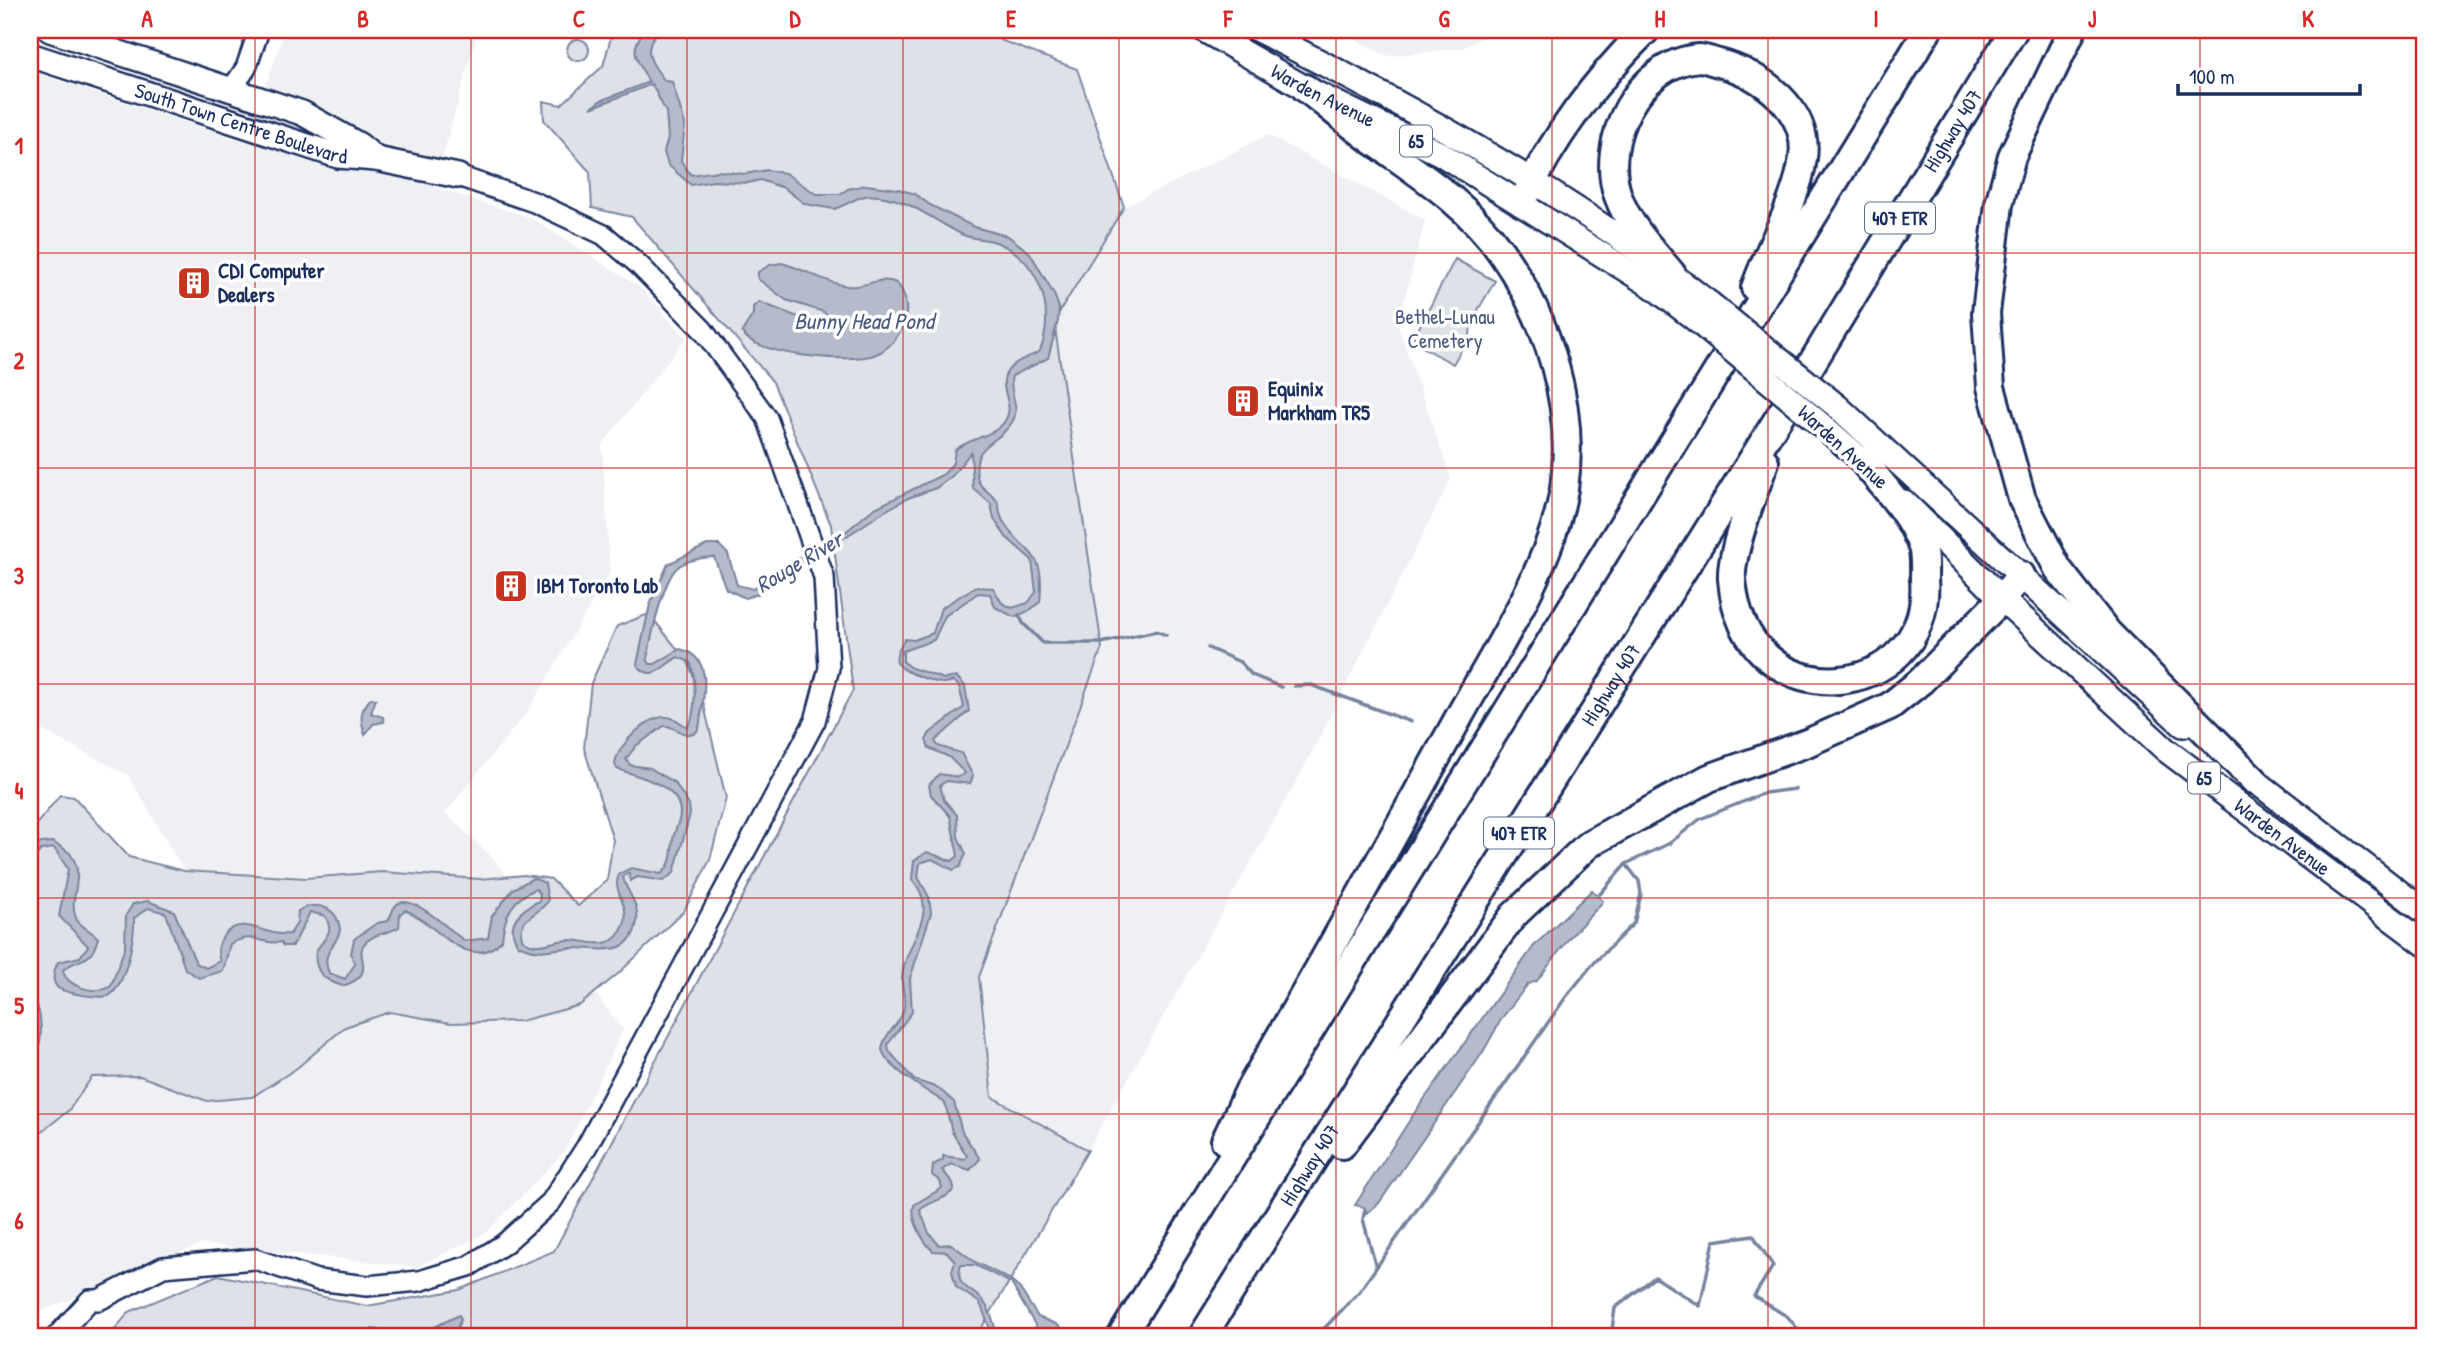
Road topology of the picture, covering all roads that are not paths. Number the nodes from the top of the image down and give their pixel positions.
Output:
1 (50, 30) edge
2 (246, 30) edge
3 (259, 30) edge
4 (1204, 30) edge
5 (1258, 30) edge
6 (1646, 30) edge
7 (1928, 30) edge
8 (2014, 30) edge
9 (2072, 30) edge
10 (30, 55) edge
11 (1305, 88) junction
12 (231, 90) junction
13 (220, 115) junction
14 (319, 122) junction
15 (312, 148) junction
16 (376, 159) junction
17 (458, 176) joint
18 (1527, 192) junction
19 (1672, 274) junction
20 (1702, 311) junction
21 (1738, 339) junction
22 (1786, 406) junction
23 (1862, 460) junction
24 (2021, 575) junction
25 (2001, 598) junction
26 (2254, 780) junction
27 (2425, 912) edge
28 (2423, 942) edge
29 (1252, 1260) junction
30 (1163, 1269) junction
31 (56, 1337) edge
32 (1121, 1337) edge
33 (1202, 1337) edge

1 - 12 main road, South Town Centre Boulevard
2 - 12 street
3 - 12 street
4 - 11 main road, Warden Avenue / 65
5 - 18 main road, Warden Avenue / 65
6 - 18 highway
7 - 21 highway
8 - 22 highway, Highway 407 / 407 ETR
9 - 26 highway
10 - 13 main road, South Town Centre Boulevard
11 - 18 main road, Warden Avenue / 65
11 - 30 highway
12 - 13 main road
12 - 14 main road, South Town Centre Boulevard
13 - 15 main road, South Town Centre Boulevard
14 - 15 main road
14 - 16 main road, South Town Centre Boulevard
15 - 16 main road, South Town Centre Boulevard
16 - 17 main road, South Town Centre Boulevard
17 - 31 street
18 - 19 main road, Warden Avenue / 65
18 - 20 main road, Warden Avenue / 65
19 - 20 main road, Warden Avenue / 65
19 - 21 highway
20 - 23 main road, Warden Avenue / 65, bridge
20 - 24 main road, Warden Avenue / 65, bridge
21 - 30 highway
22 - 23 highway
22 - 29 highway, Highway 407 / 407 ETR
23 - 25 main road, Warden Avenue / 65
24 - 25 highway
24 - 26 main road, Warden Avenue / 65
25 - 28 main road, Warden Avenue / 65
25 - 29 highway
26 - 27 main road, Warden Avenue / 65
29 - 33 highway, Highway 407 / 407 ETR
30 - 32 highway

